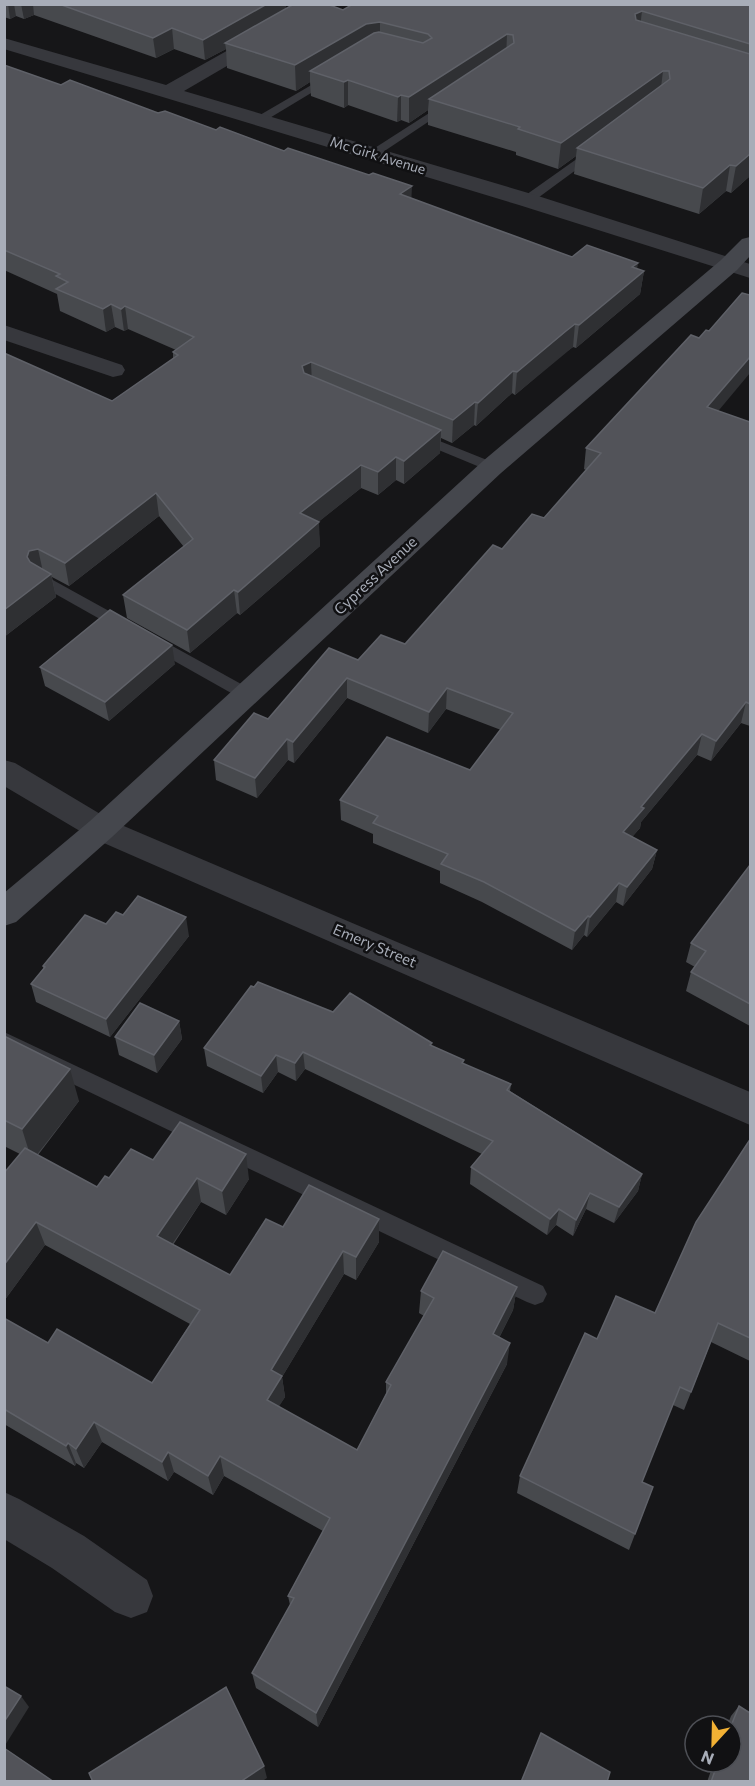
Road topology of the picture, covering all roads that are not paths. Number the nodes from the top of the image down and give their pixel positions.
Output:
1 (324, 4) edge
2 (4, 43) edge
3 (340, 71) edge
4 (168, 92) junction
5 (459, 96) edge
6 (259, 119) junction
7 (608, 141) edge
8 (373, 153) junction
9 (527, 200) junction
10 (750, 244) edge
11 (740, 268) edge
12 (4, 332) edge
13 (113, 370) dead end
14 (405, 431) edge
15 (492, 467) junction
16 (42, 579) edge
17 (246, 694) junction
18 (4, 771) edge
19 (101, 829) junction
20 (4, 914) edge
21 (4, 1041) edge
22 (750, 1109) edge
23 (535, 1294) dead end
24 (4, 1514) edge
25 (131, 1596) dead end

1 - 4 street
2 - 4 street, Mc Girk Avenue
3 - 6 lane
4 - 6 street, Mc Girk Avenue
5 - 8 lane
6 - 8 street, Mc Girk Avenue
7 - 9 lane
8 - 9 street, Mc Girk Avenue
9 - 11 street, Mc Girk Avenue
10 - 11 street, Cypress Avenue
11 - 15 street, Cypress Avenue
12 - 13 street
14 - 15 lane
15 - 17 street, Cypress Avenue
16 - 17 lane
17 - 19 street, Cypress Avenue
18 - 19 street, Emery Street
19 - 20 street, Cypress Avenue
19 - 22 street, Emery Street
21 - 23 lane
24 - 25 street

